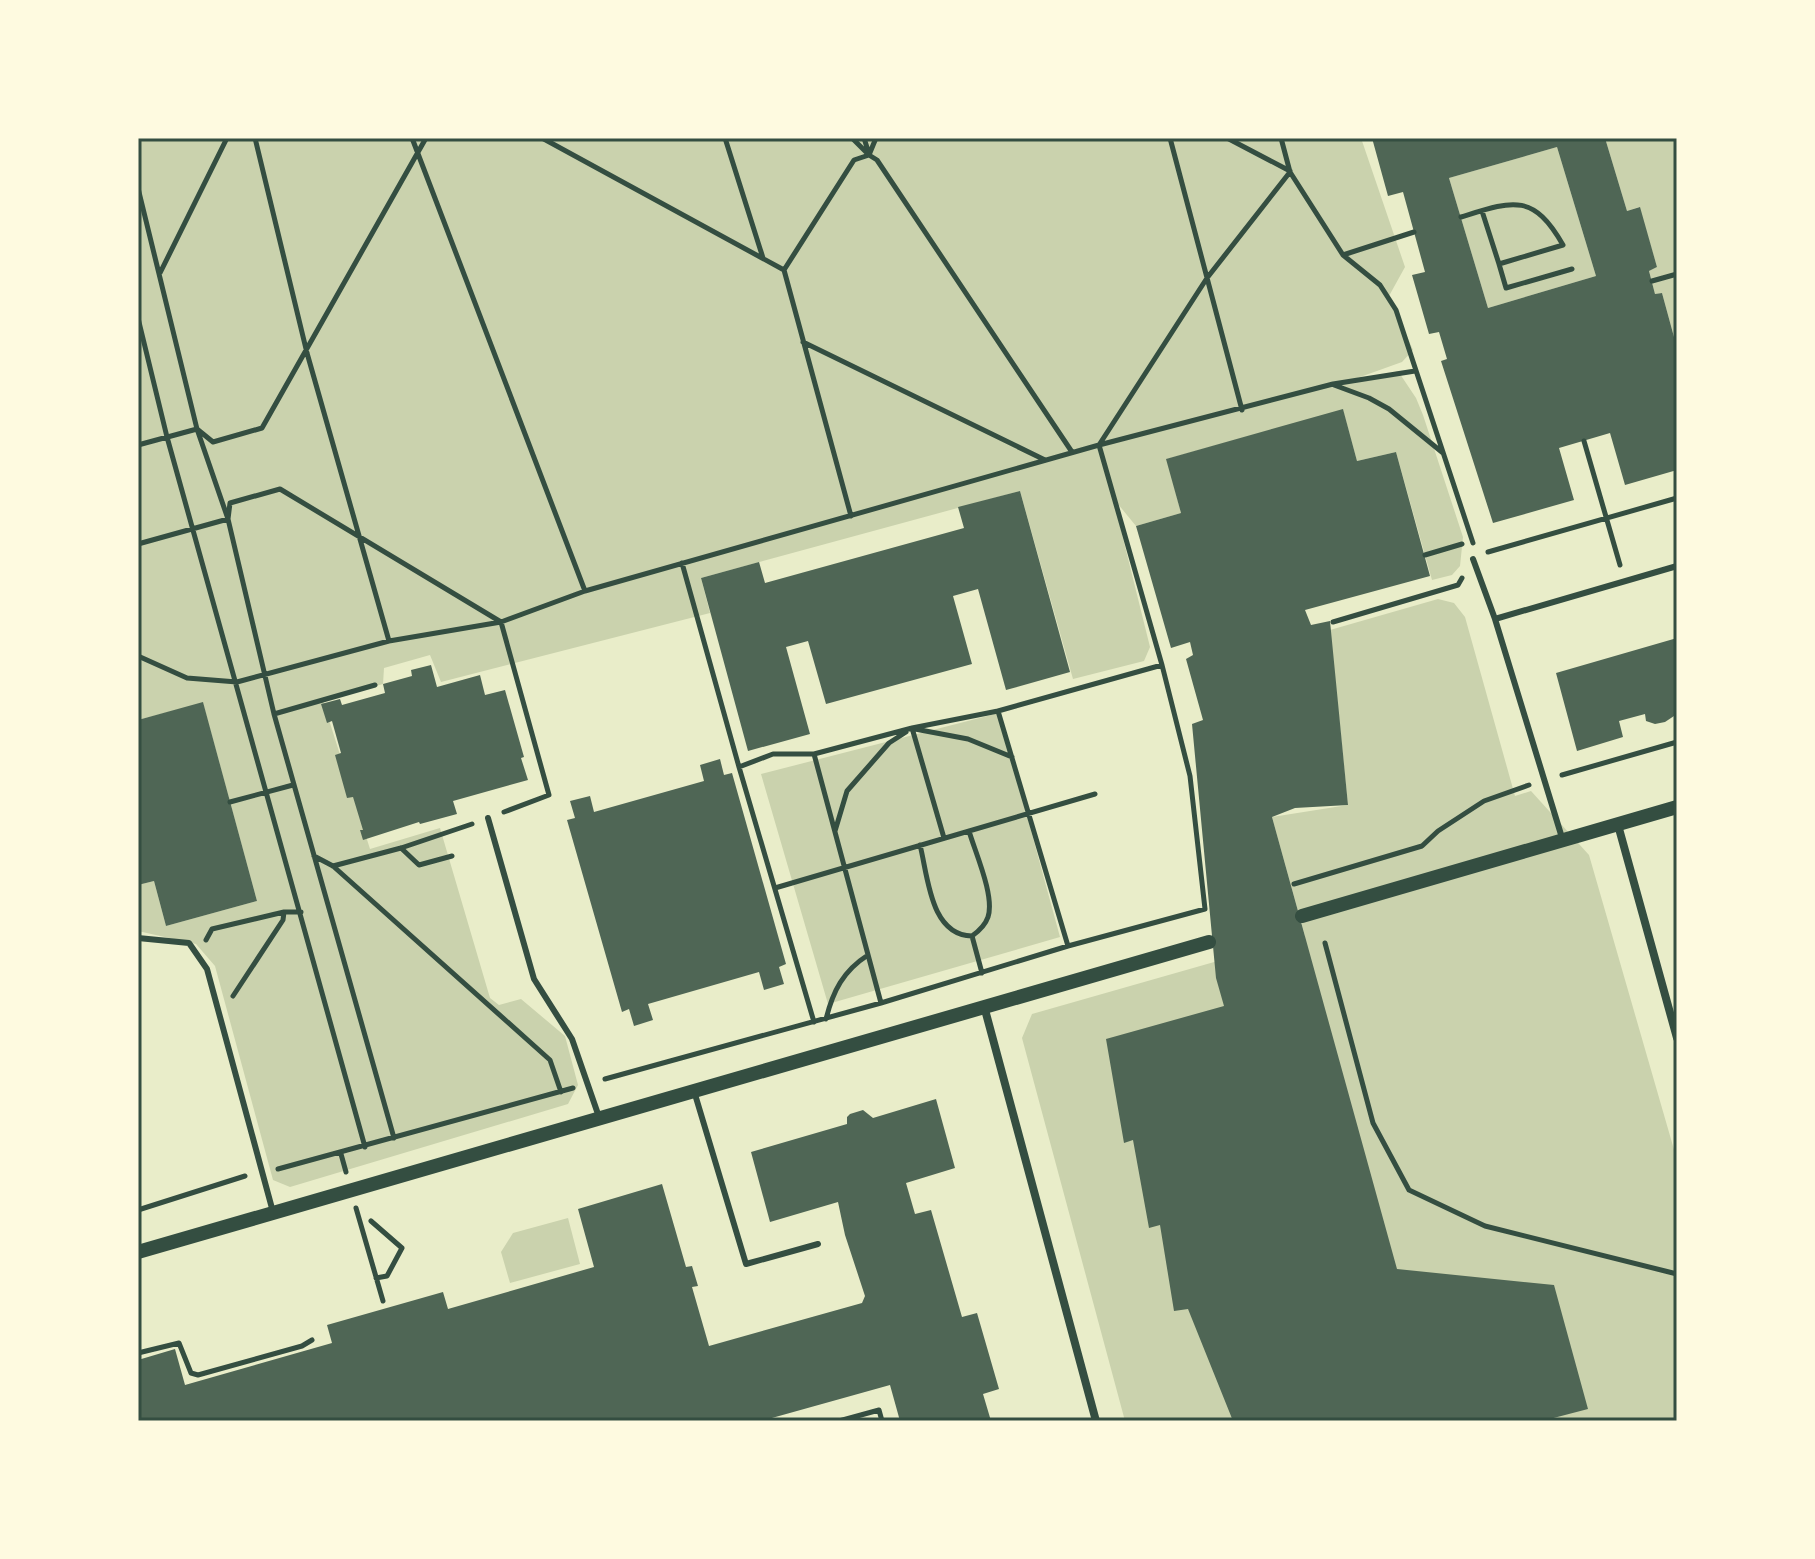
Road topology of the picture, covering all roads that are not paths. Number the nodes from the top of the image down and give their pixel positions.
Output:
1 (1473, 559) road end
2 (1677, 566) edge
3 (1495, 619) junction
4 (1677, 807) edge
5 (488, 818) road end
6 (1618, 825) junction
7 (1563, 841) junction
8 (1302, 916) dead end
9 (138, 938) edge
10 (1209, 942) dead end
11 (984, 1006) junction
12 (1677, 1038) edge
13 (694, 1091) junction
14 (599, 1119) junction
15 (273, 1212) junction
16 (818, 1244) dead end
17 (138, 1252) edge
18 (1096, 1421) edge

1 - 3 lane
2 - 3 lane
3 - 7 lane
4 - 6 street
5 - 14 lane
6 - 7 street
6 - 12 street
7 - 8 street
9 - 15 lane
10 - 11 street
11 - 13 street
11 - 18 street
13 - 14 street
13 - 16 lane
14 - 15 street
15 - 17 street

